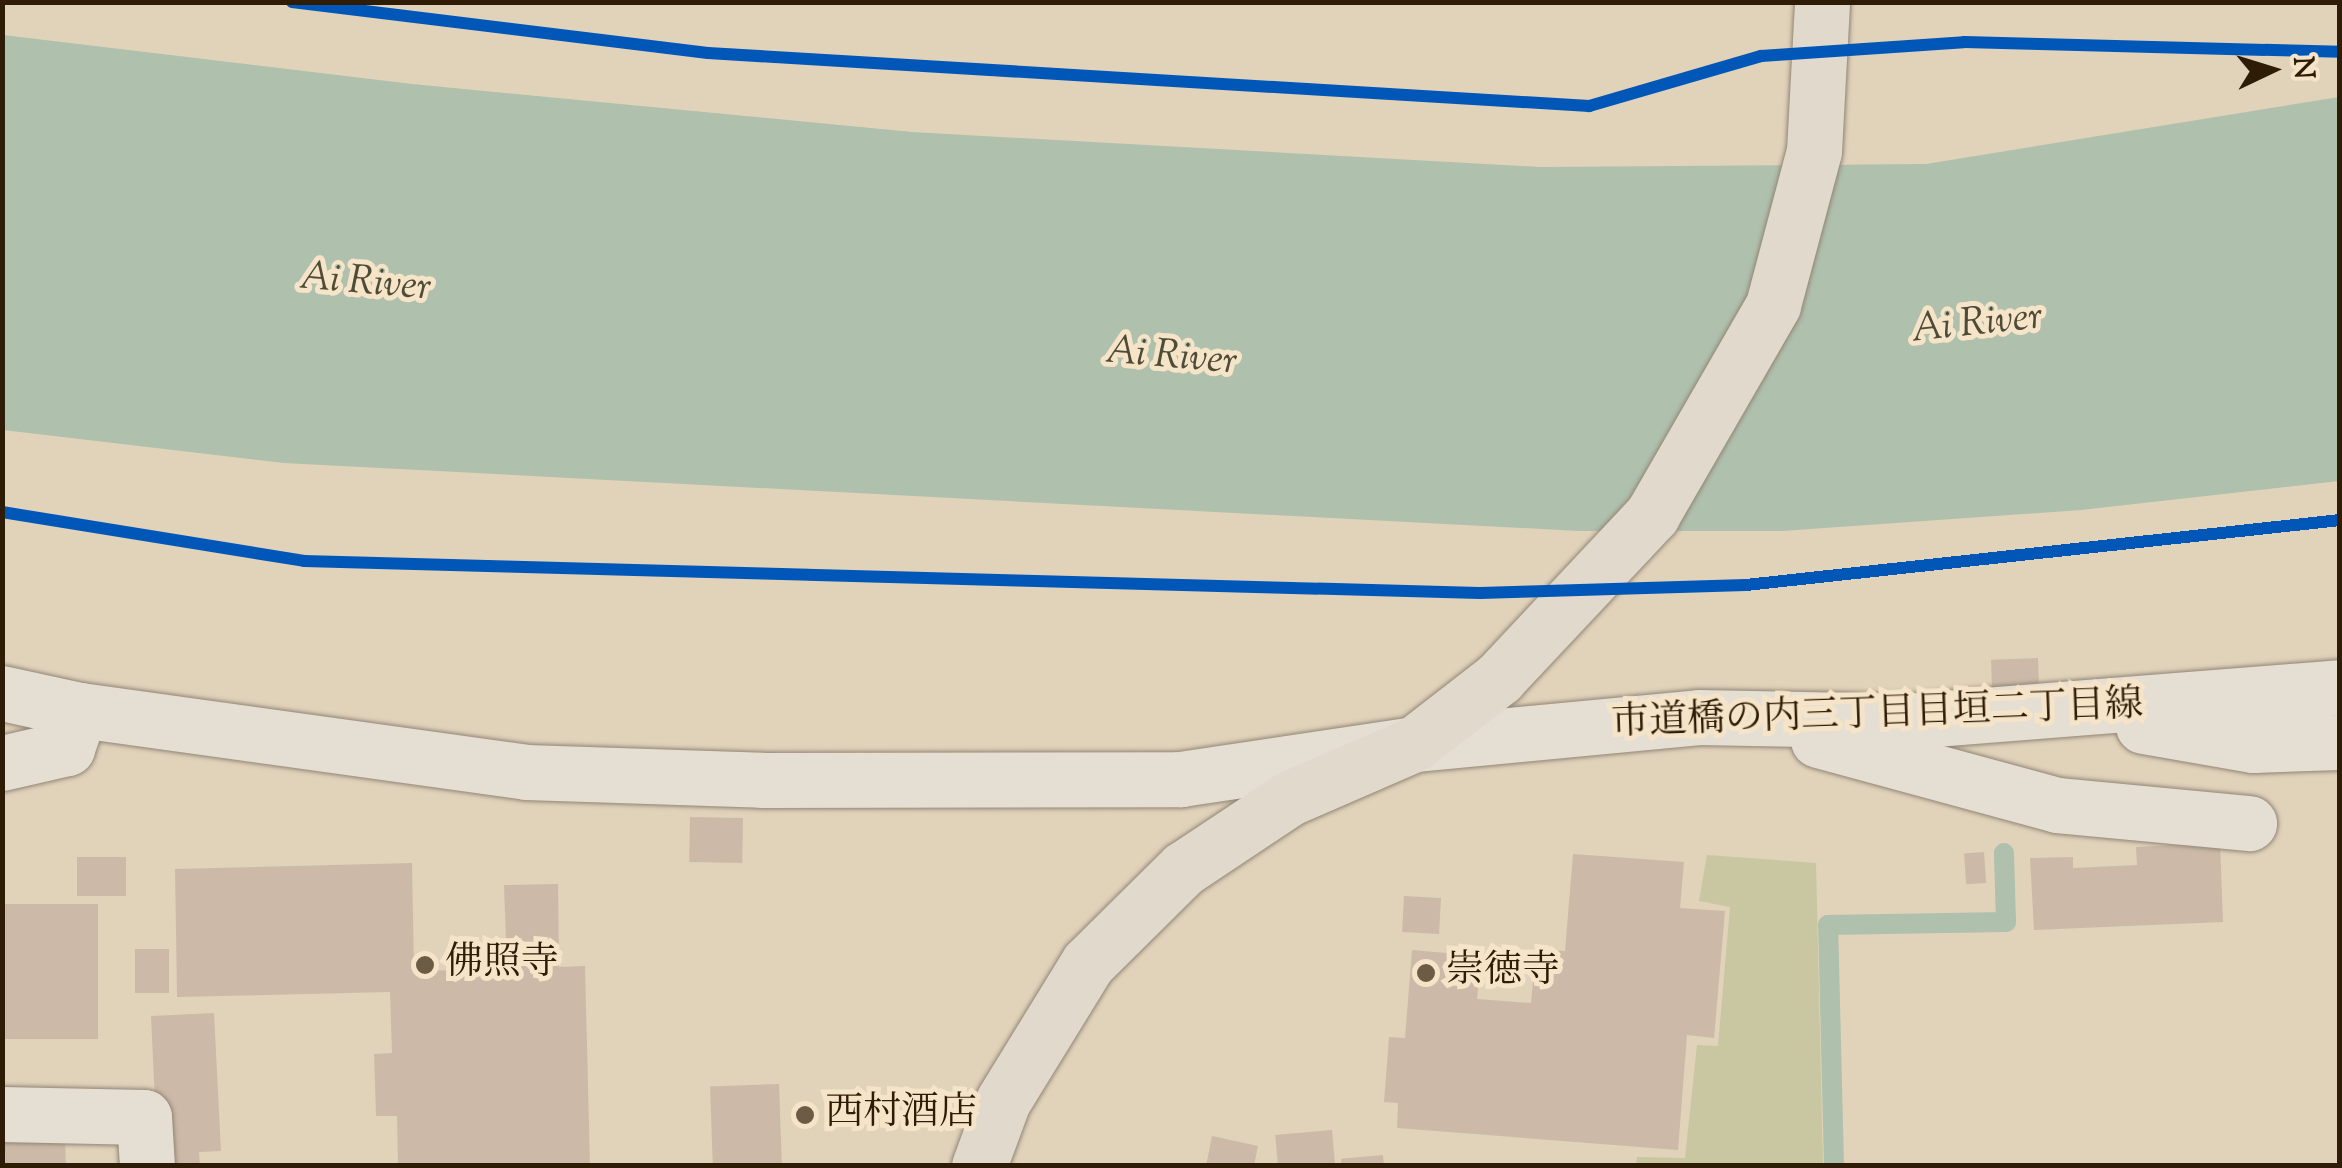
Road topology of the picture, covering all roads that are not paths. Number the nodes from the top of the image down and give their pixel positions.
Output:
1 (1822, 2) edge
2 (2340, 688) edge
3 (2, 693) edge
4 (80, 710) junction
5 (2056, 712) junction
6 (1733, 718) junction
7 (2340, 742) edge
8 (1414, 744) junction
9 (2, 762) edge
10 (2249, 823) dead end
11 (2, 1114) edge
12 (147, 1166) edge
13 (978, 1166) edge

1 - 8 main road
2 - 5 street, 市道橋の内三丁目目垣二丁目線
3 - 4 street, 市道橋の内三丁目目垣二丁目線
4 - 8 street, 市道橋の内三丁目目垣二丁目線
4 - 9 street
5 - 6 street, 市道橋の内三丁目目垣二丁目線
5 - 7 street
6 - 8 street, 市道橋の内三丁目目垣二丁目線
6 - 10 street
8 - 13 main road
11 - 12 street

